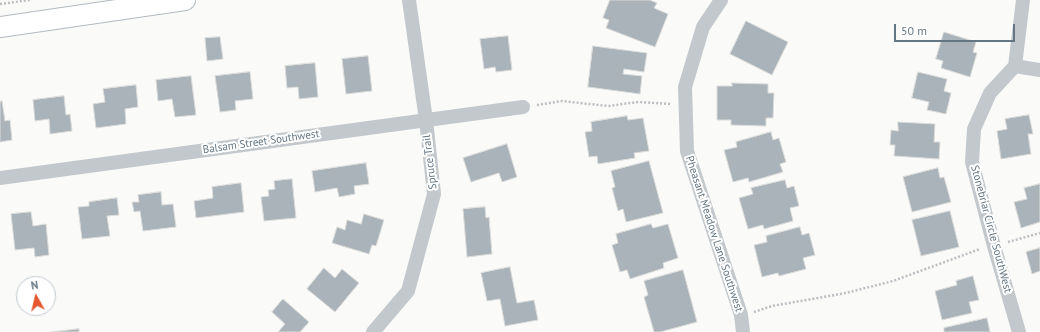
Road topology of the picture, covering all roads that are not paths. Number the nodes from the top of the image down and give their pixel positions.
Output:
1 (184, 0) edge
2 (409, 0) edge
3 (721, 0) edge
4 (1023, 0) edge
5 (0, 27) edge
6 (1015, 66) junction
7 (1040, 70) edge
8 (523, 107) road end
9 (426, 120) junction
10 (0, 178) edge
11 (373, 332) edge
12 (743, 332) edge
13 (1019, 332) edge

1 - 5 street
2 - 9 street, Spruce Trail
3 - 12 street, Pheasant Meadow Lane Southwest
4 - 6 street
6 - 7 street
6 - 13 street, Stonebriar Circle SouthWest
8 - 9 street, Balsam Street Southwest
9 - 10 street, Balsam Street Southwest
9 - 11 street, Spruce Trail

